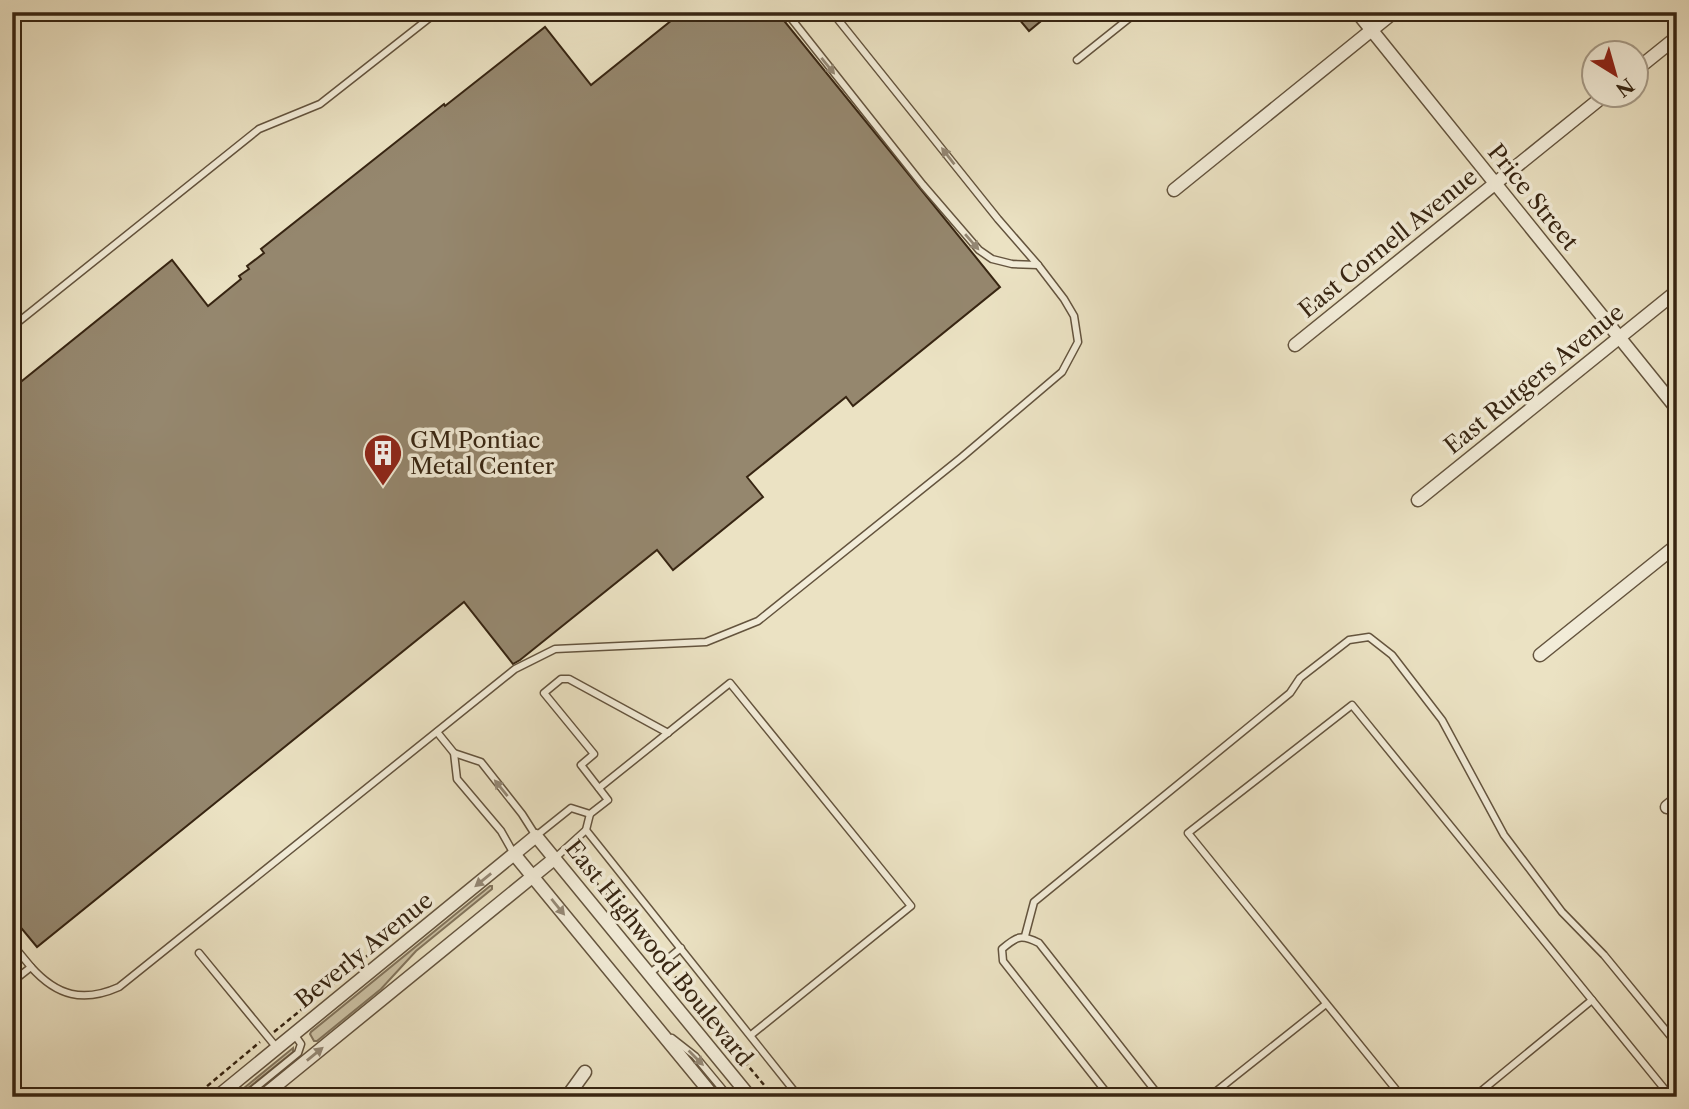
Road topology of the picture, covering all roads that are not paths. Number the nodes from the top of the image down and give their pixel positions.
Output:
1 (437, 12) edge
2 (786, 12) edge
3 (832, 12) edge
4 (1137, 12) edge
5 (1357, 12) edge
6 (1394, 12) edge
7 (1372, 30) junction
8 (1677, 37) edge
9 (1650, 59) edge
10 (1077, 60) dead end
11 (1589, 108) edge
12 (1495, 184) junction
13 (1174, 190) dead end
14 (1038, 265) junction
15 (1677, 291) edge
16 (12, 327) edge
17 (1619, 337) junction
18 (1295, 345) dead end
19 (1677, 409) edge
20 (1418, 500) dead end
21 (1677, 545) edge
22 (1540, 655) dead end
23 (437, 732) junction
24 (668, 733) junction
25 (454, 753) junction
26 (599, 789) junction
27 (590, 814) junction
28 (586, 830) junction
29 (536, 836) junction
30 (514, 854) junction
31 (554, 859) junction
32 (532, 876) junction
33 (1025, 936) junction
34 (12, 944) edge
35 (681, 948) junction
36 (199, 953) dead end
37 (31, 967) junction
38 (649, 974) junction
39 (12, 982) edge
40 (1592, 1000) junction
41 (1326, 1004) junction
42 (656, 1027) junction
43 (294, 1034) junction
44 (751, 1035) junction
45 (1677, 1044) edge
46 (277, 1048) junction
47 (585, 1072) dead end
48 (220, 1097) edge
49 (244, 1097) edge
50 (262, 1097) edge
51 (567, 1097) edge
52 (714, 1097) edge
53 (729, 1097) edge
54 (750, 1097) edge
55 (799, 1097) edge
56 (1110, 1097) edge
57 (1160, 1097) edge
58 (1209, 1097) edge
59 (1402, 1097) edge
60 (1474, 1097) edge
61 (1671, 1097) edge

1 - 16 lane
2 -> 14 lane
14 -> 3 lane
4 - 10 lane
5 - 7 street, Price Street
6 - 7 street
7 - 12 street, Price Street
7 - 13 street
8 - 9 street
11 - 12 street, East Cornell Avenue
12 - 17 street, Price Street
12 - 18 street, East Cornell Avenue
14 - 23 lane
15 - 17 street, East Rutgers Avenue
17 - 19 street, Price Street
17 - 20 street, East Rutgers Avenue
21 - 22 street
23 - 25 lane
23 - 37 lane
24 - 26 lane
24 - 26 lane
24 - 44 lane
29 -> 25 lane
25 - 30 lane
26 - 27 lane
27 - 28 lane
27 - 29 lane
28 - 31 lane
28 - 35 lane
29 - 30 street, Beverly Avenue
29 - 31 street, East Highwood Boulevard
30 - 32 street, East Highwood Boulevard
30 -> 43 street, Beverly Avenue
31 - 32 street
31 - 38 street, East Highwood Boulevard
32 -> 42 street, East Highwood Boulevard
50 -> 32 street
33 - 45 lane
33 - 56 lane
33 - 57 lane
34 - 37 lane
35 - 38 lane
35 - 44 lane
36 - 46 lane
37 - 39 lane
38 - 54 street, East Highwood Boulevard
40 - 41 lane
40 - 60 lane
40 - 61 lane
41 - 58 lane
41 - 59 lane
42 - 52 street, East Highwood Boulevard
42 -> 53 lane
43 - 46 street, Beverly Avenue
43 - 49 lane
44 - 55 lane
46 - 48 street, Beverly Avenue
47 - 51 street

